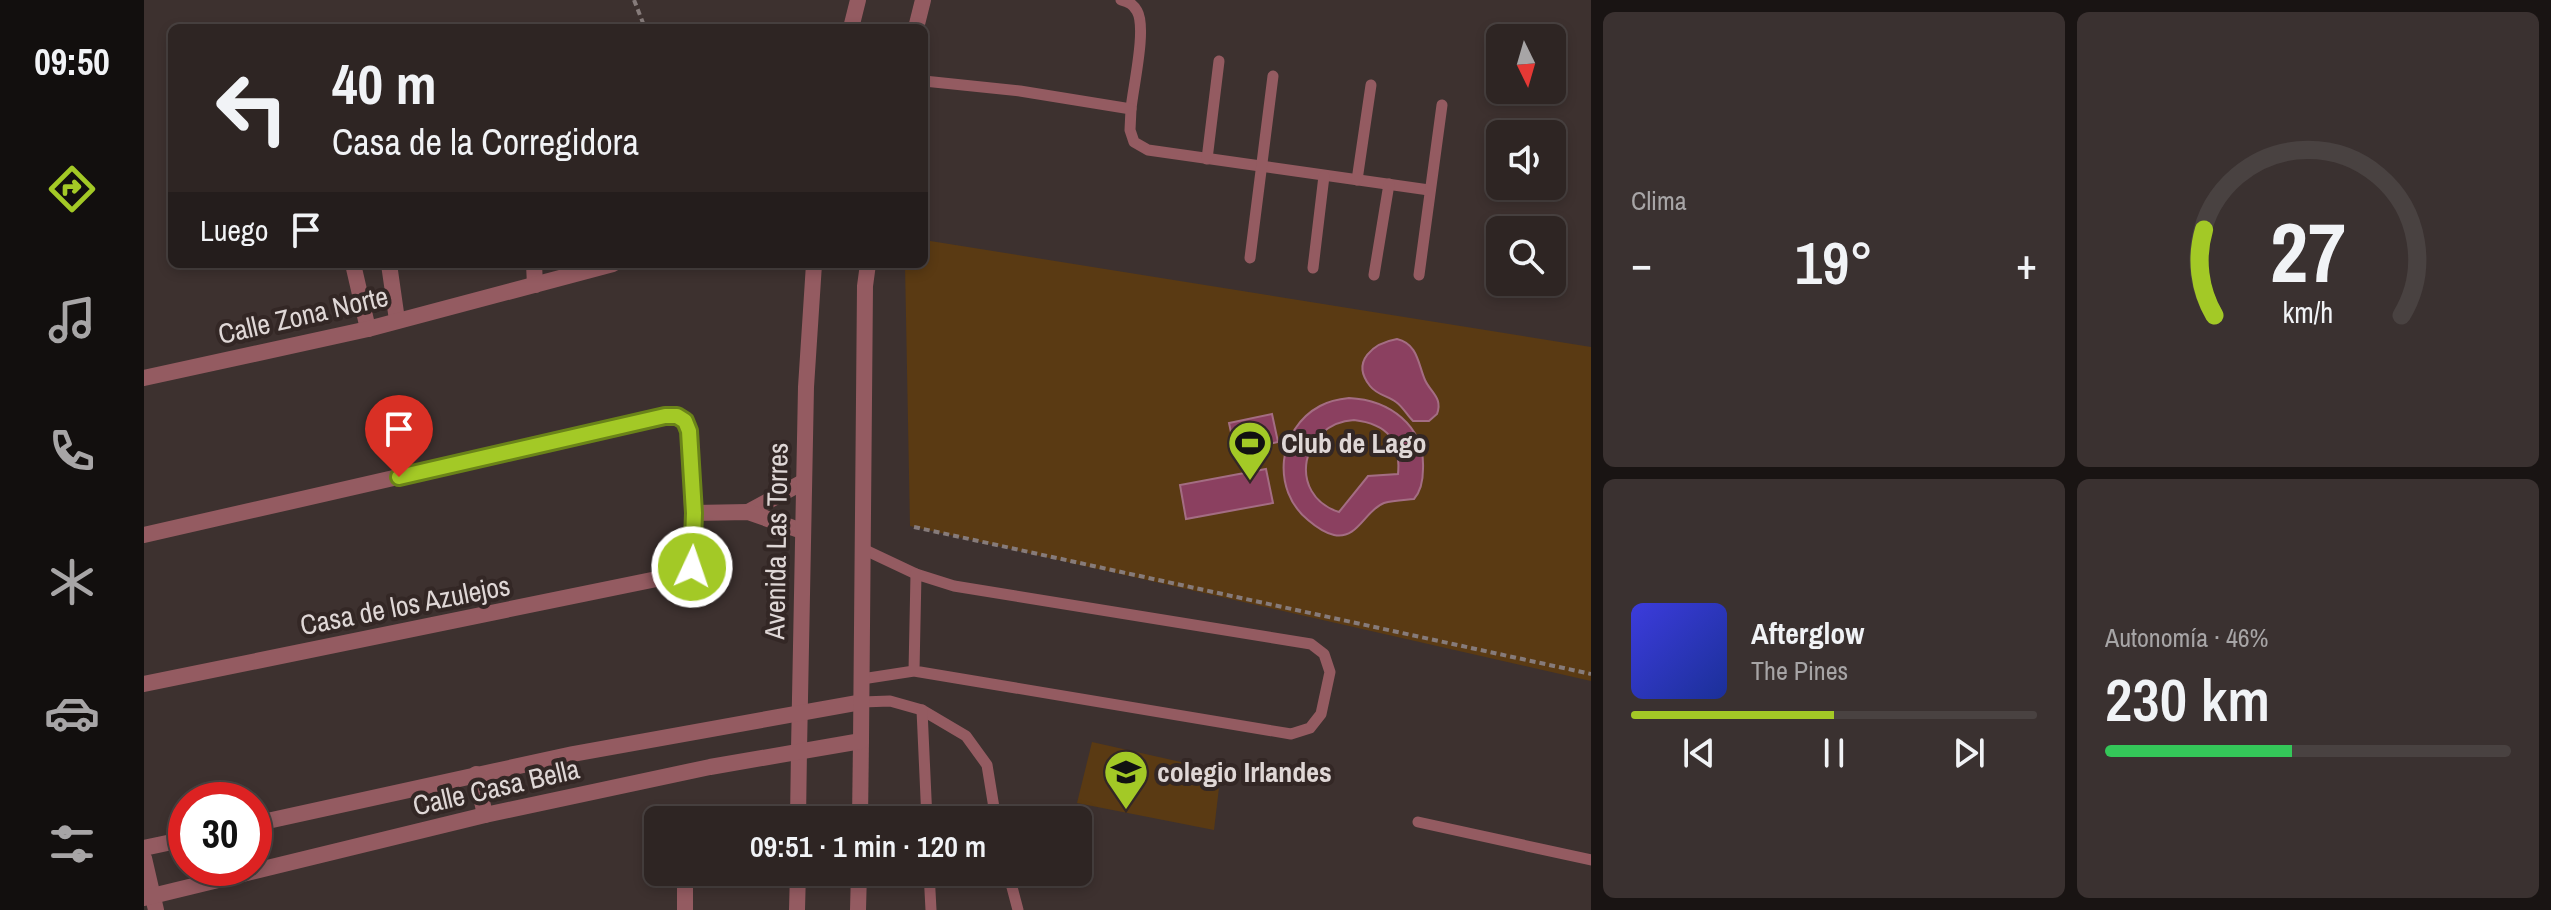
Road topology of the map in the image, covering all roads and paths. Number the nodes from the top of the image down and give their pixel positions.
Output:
1 (634, 0) edge
2 (858, 0) edge
3 (923, 0) edge
4 (1121, 0) edge
5 (643, 24) edge
6 (852, 24) edge
7 (917, 24) edge
8 (1219, 61) dead end
9 (1273, 76) dead end
10 (928, 81) edge
11 (1371, 85) dead end
12 (1442, 105) dead end
13 (1131, 109) junction
14 (1207, 159) junction
15 (1262, 166) junction
16 (1324, 176) junction
17 (1357, 180) junction
18 (1389, 184) junction
19 (1429, 190) junction
20 (1250, 258) dead end
21 (354, 268) edge
22 (390, 268) edge
23 (534, 268) edge
24 (598, 268) edge
25 (814, 268) edge
26 (868, 268) edge
27 (1313, 268) dead end
28 (1374, 275) dead end
29 (1419, 275) dead end
30 (535, 285) junction
31 (397, 320) junction
32 (368, 329) junction
33 (144, 378) edge
34 (803, 482) junction
35 (748, 512) junction
36 (694, 513) junction
37 (914, 527) dead end
38 (802, 531) junction
39 (144, 535) edge
40 (863, 549) junction
41 (916, 574) junction
42 (914, 671) junction
43 (1591, 674) edge
44 (862, 679) junction
45 (144, 684) edge
46 (862, 702) junction
47 (922, 710) junction
48 (799, 712) junction
49 (861, 741) junction
50 (799, 750) junction
51 (476, 774) junction
52 (798, 806) edge
53 (860, 806) edge
54 (926, 806) edge
55 (994, 806) edge
56 (485, 815) junction
57 (272, 820) edge
58 (1418, 822) dead end
59 (168, 843) edge
60 (144, 848) edge
61 (144, 858) edge
62 (1591, 860) edge
63 (685, 886) edge
64 (798, 886) edge
65 (859, 886) edge
66 (930, 886) edge
67 (1012, 886) edge
68 (151, 901) edge
69 (685, 910) edge
70 (797, 910) edge
71 (858, 910) edge
72 (931, 910) edge
73 (1018, 910) edge

1 - 5 path
2 - 6 street
3 - 7 street
4 - 13 lane
8 - 14 lane
9 - 15 lane
10 - 13 lane
11 - 17 lane
12 - 19 lane
13 - 14 lane
14 - 15 lane
15 - 16 lane
15 - 20 lane
16 - 17 lane
16 - 27 lane
17 - 18 lane
18 - 19 lane
18 - 28 lane
19 - 29 lane
21 - 32 street
22 - 31 street
23 - 30 street
24 - 30 street, Calle Zona Norte
25 - 34 street, Avenida Las Torres
26 - 40 street
30 - 31 street, Calle Zona Norte
31 - 32 street, Calle Zona Norte
32 - 33 street, Calle Zona Norte
34 - 35 street
34 - 38 street, Avenida Las Torres
35 - 36 street
35 - 38 street
36 - 39 street
36 - 45 street, Casa de los Azulejos
37 - 43 path
38 - 48 street, Avenida Las Torres
40 - 41 lane
40 - 44 street
41 - 42 lane
41 - 42 lane
42 - 44 lane
44 - 46 street
46 - 47 lane
46 - 48 street, Calle Casa Bella
46 - 49 street
47 - 54 lane
47 - 55 lane
48 - 50 street, Avenida Las Torres
48 - 51 street, Calle Casa Bella
49 - 50 street, Calle Casa Bella
49 - 53 street
50 - 52 street, Avenida Las Torres
50 - 56 street, Calle Casa Bella
51 - 56 street
51 - 57 street, Calle Casa Bella
56 - 68 street, Calle Casa Bella
58 - 62 lane
59 - 60 street
61 - 68 street
63 - 69 street
64 - 70 street
65 - 71 street
66 - 72 lane
67 - 73 lane

